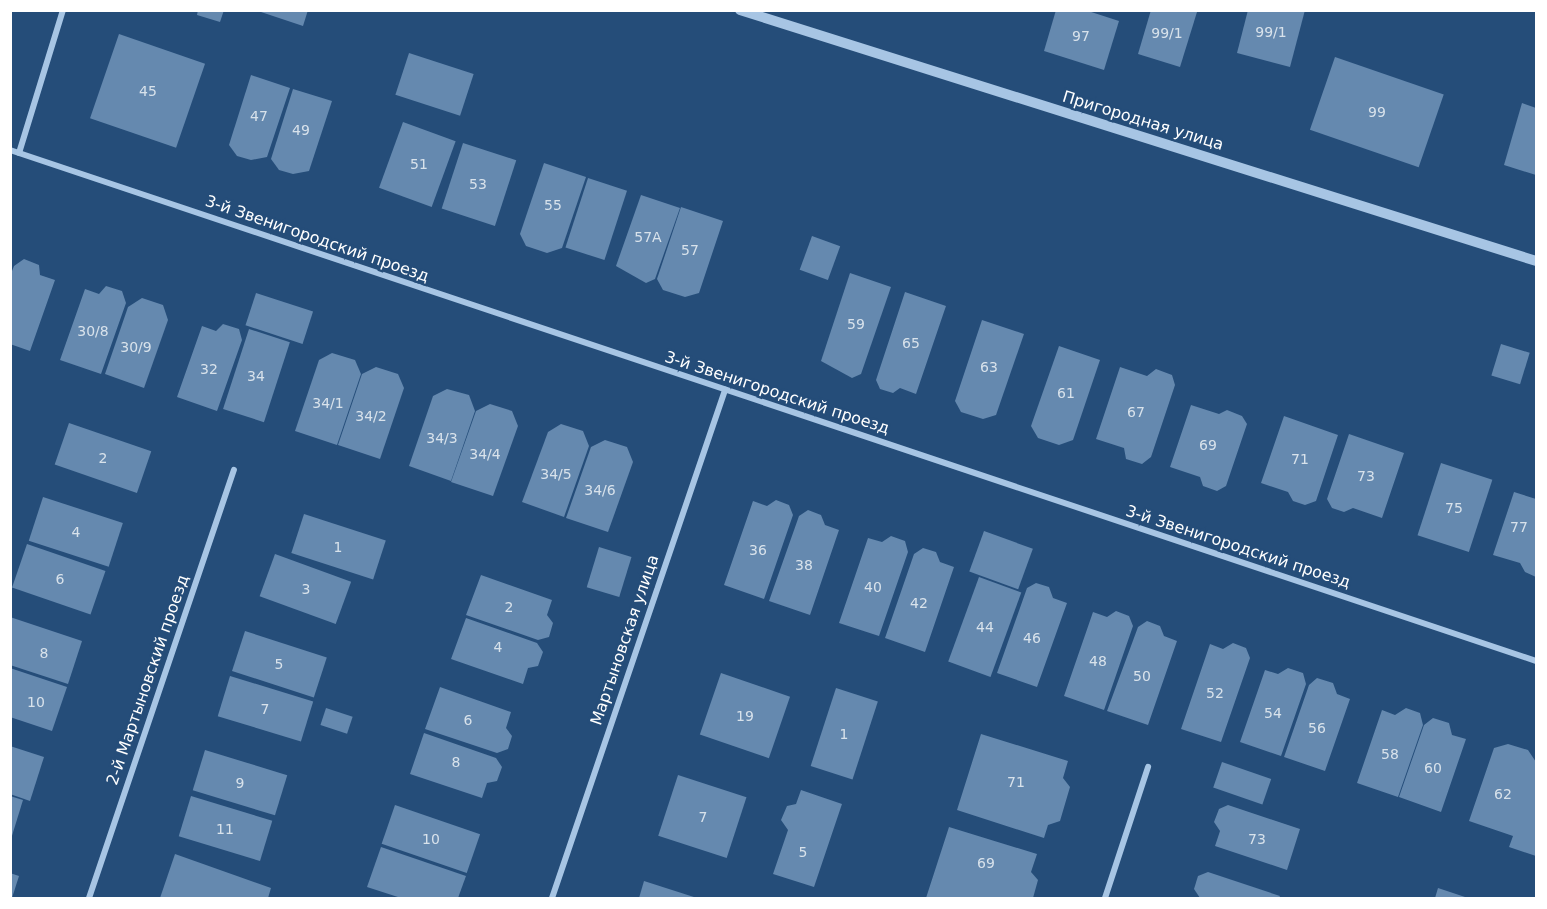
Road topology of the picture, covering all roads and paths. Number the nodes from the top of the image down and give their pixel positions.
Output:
1 (63, 10) edge
2 (740, 10) edge
3 (10, 150) edge
4 (19, 153) junction
5 (1536, 261) edge
6 (725, 390) junction
7 (234, 470) dead end
8 (1536, 661) edge
9 (1148, 767) dead end
10 (89, 898) edge
11 (552, 898) edge
12 (1106, 898) edge

1 - 4 street
2 - 5 street, Пригородная улица
3 - 4 street, 3-й Звенигородский проезд
4 - 6 street, 3-й Звенигородский проезд
6 - 8 street, 3-й Звенигородский проезд
6 - 11 street, Мартыновская улица
7 - 10 street, 2-й Мартыновский проезд
9 - 12 street

